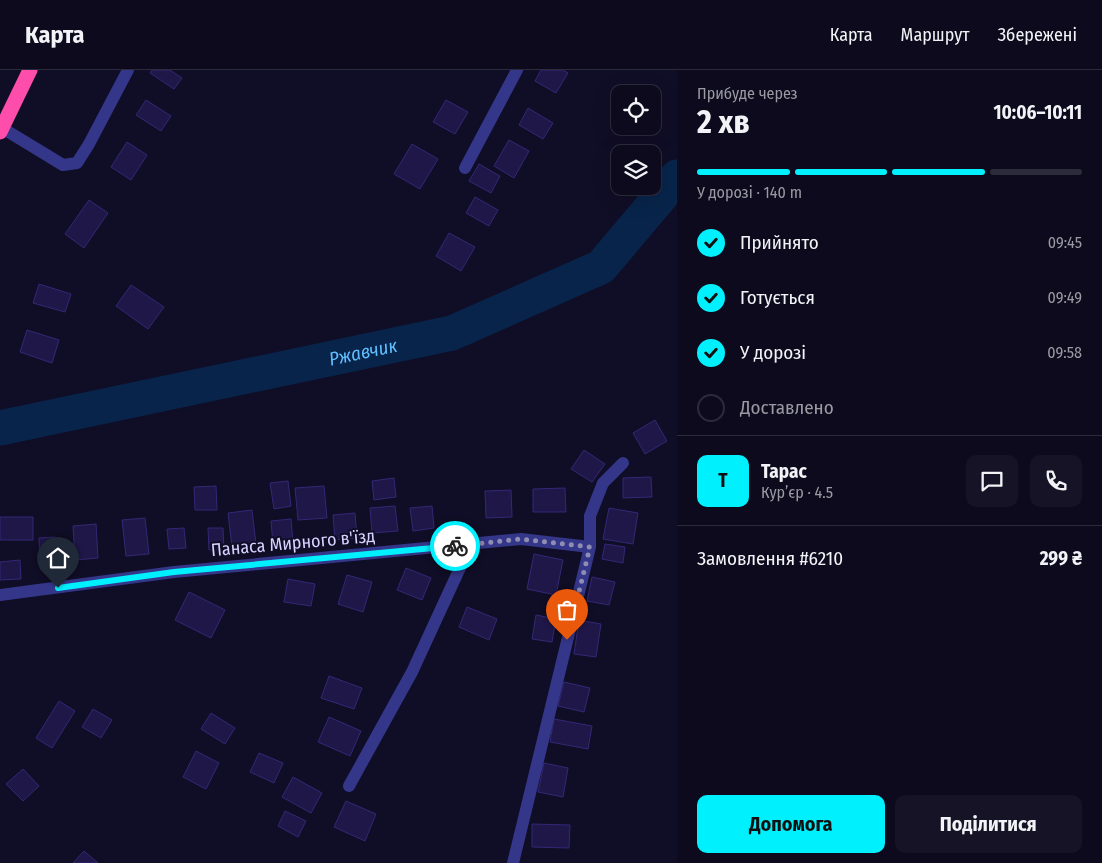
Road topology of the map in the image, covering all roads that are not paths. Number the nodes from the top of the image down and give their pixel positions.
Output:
1 (30, 70) edge
2 (128, 70) edge
3 (517, 70) edge
4 (1, 130) edge
5 (464, 168) dead end
6 (623, 463) dead end
7 (471, 544) junction
8 (590, 547) junction
9 (0, 595) edge
10 (349, 786) dead end
11 (513, 863) edge

1 - 4 highway
2 - 4 street
3 - 5 street
6 - 8 street
7 - 8 street, Панаса Мирного в'їзд
7 - 9 street, Панаса Мирного в'їзд
7 - 10 street
8 - 11 street

